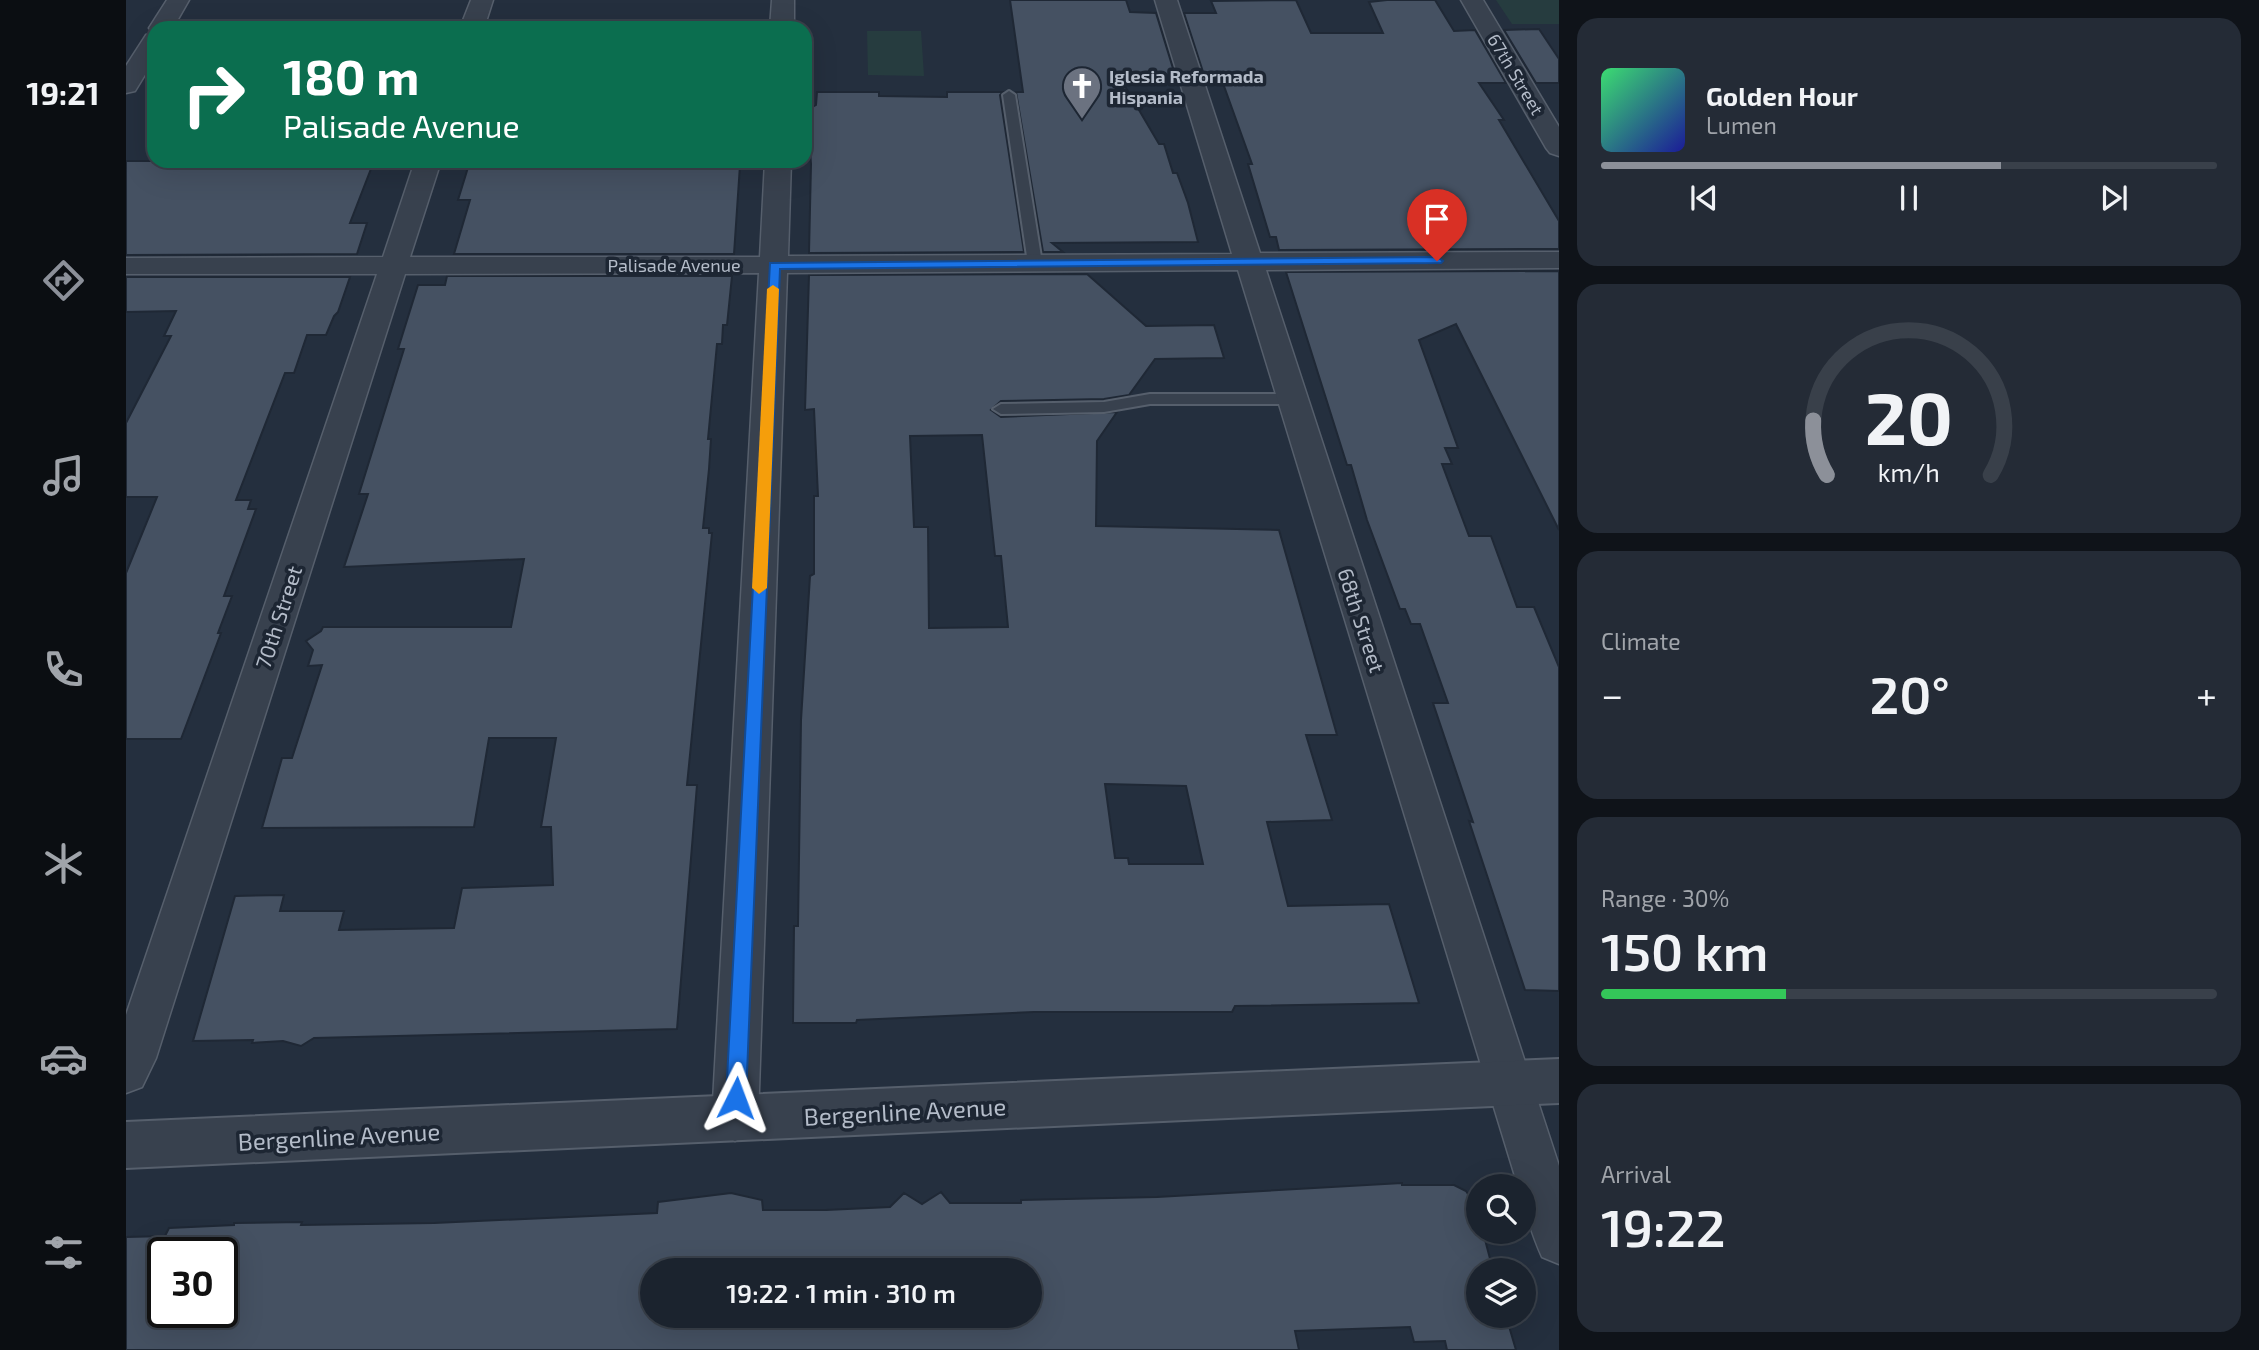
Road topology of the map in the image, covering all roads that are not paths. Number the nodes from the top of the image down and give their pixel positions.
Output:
1 (178, 0) edge
2 (482, 0) edge
3 (783, 0) edge
4 (1166, 0) edge
5 (1472, 0) edge
6 (165, 21) edge
7 (474, 21) edge
8 (782, 21) edge
9 (147, 52) edge
10 (126, 86) edge
11 (1009, 95) dead end
12 (1534, 104) junction
13 (1559, 104) edge
14 (1559, 148) edge
15 (426, 168) edge
16 (778, 168) edge
17 (1559, 260) edge
18 (1251, 262) junction
19 (1035, 263) junction
20 (774, 265) junction
21 (126, 266) edge
22 (392, 266) junction
23 (1292, 399) junction
24 (1001, 409) dead end
25 (126, 1072) edge
26 (1559, 1081) edge
27 (1510, 1084) junction
28 (735, 1119) junction
29 (126, 1145) edge
30 (1559, 1240) edge

1 - 6 street
2 - 7 street
3 - 8 street
4 - 18 street, 68th Street
5 - 12 street, 67th Street
9 - 10 street
11 - 19 lane
12 - 13 street
12 - 14 street, 67th Street
15 - 22 street, 70th Street
16 - 20 street
17 - 18 street, Palisade Avenue
18 - 19 street, Palisade Avenue
18 - 23 street, 68th Street
19 - 20 street, Palisade Avenue
20 - 22 street, Palisade Avenue
20 - 28 street
21 - 22 street, Palisade Avenue
22 - 25 street, 70th Street
23 - 24 lane
23 - 27 street, 68th Street
26 - 27 street, Bergenline Avenue
27 - 28 street, Bergenline Avenue
27 - 30 street, 68th Street
28 - 29 street, Bergenline Avenue

